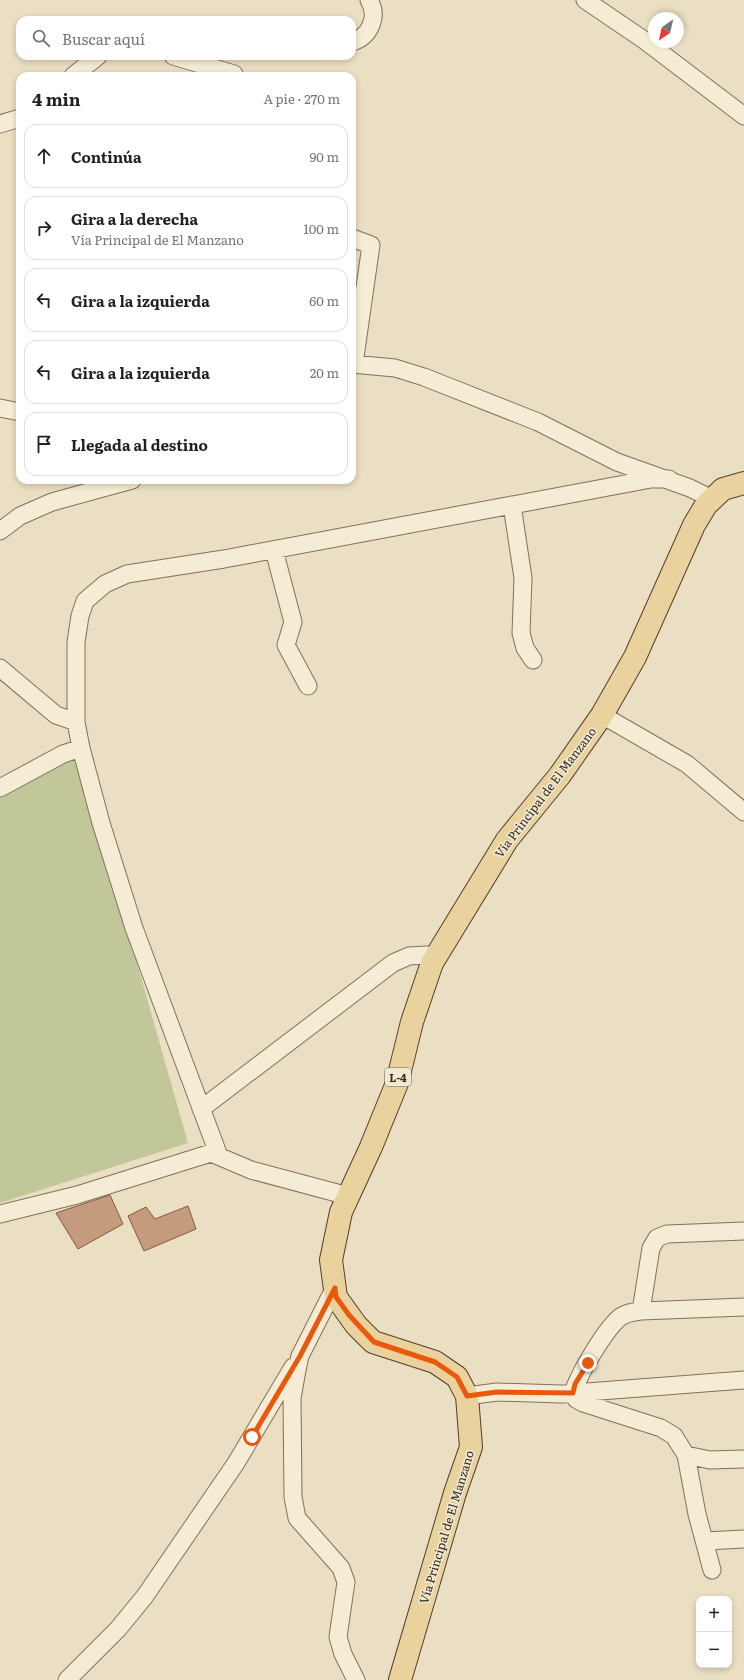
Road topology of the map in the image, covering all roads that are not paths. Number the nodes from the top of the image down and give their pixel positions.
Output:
1 (369, 0) edge
2 (586, 0) edge
3 (356, 41) edge
4 (93, 60) edge
5 (187, 60) edge
6 (78, 72) edge
7 (227, 72) edge
8 (744, 116) edge
9 (16, 119) edge
10 (0, 124) edge
11 (356, 239) edge
12 (356, 344) edge
13 (356, 364) edge
14 (0, 408) edge
15 (16, 411) edge
16 (669, 479) junction
17 (744, 483) edge
18 (117, 484) edge
19 (712, 499) junction
20 (512, 505) junction
21 (0, 531) edge
22 (274, 550) junction
23 (533, 660) dead end
24 (0, 668) edge
25 (308, 686) dead end
26 (602, 715) junction
27 (76, 722) junction
28 (81, 748) junction
29 (0, 788) edge
30 (744, 812) edge
31 (432, 963) junction
32 (201, 1109) junction
33 (219, 1156) junction
34 (341, 1212) junction
35 (0, 1214) edge
36 (744, 1231) edge
37 (335, 1288) junction
38 (744, 1307) edge
39 (641, 1311) junction
40 (300, 1356) junction
41 (744, 1380) edge
42 (573, 1393) junction
43 (467, 1396) junction
44 (686, 1454) junction
45 (744, 1460) edge
46 (744, 1539) edge
47 (705, 1541) junction
48 (712, 1570) dead end
49 (67, 1680) edge
50 (356, 1680) edge
51 (400, 1680) edge

1 - 3 street
2 - 8 street
4 - 6 street
5 - 7 street
9 - 10 street
11 - 12 street
13 - 16 street
14 - 15 street
16 - 19 street
16 - 20 street
17 - 19 main road, Vía Principal de El Manzano / L-4
18 - 21 street
19 - 26 main road, Vía Principal de El Manzano / L-4
20 - 22 street
20 - 23 street
22 - 25 street
22 - 27 street
24 - 27 street
26 - 30 street
26 - 31 main road, Vía Principal de El Manzano / L-4
27 - 28 street
28 - 29 street
28 - 32 street
31 - 32 street
31 - 34 main road, Vía Principal de El Manzano / L-4
32 - 33 street
33 - 34 street
33 - 35 street
34 - 37 main road, Vía Principal de El Manzano / L-4
36 - 39 street
37 - 40 street
37 - 43 main road, Vía Principal de El Manzano / L-4
38 - 39 street
39 - 42 street
40 - 49 street
40 - 50 street
41 - 42 street
42 - 43 street
42 - 44 street
43 - 51 main road, Vía Principal de El Manzano / L-4
44 - 45 street
44 - 47 street
46 - 47 street
47 - 48 street

